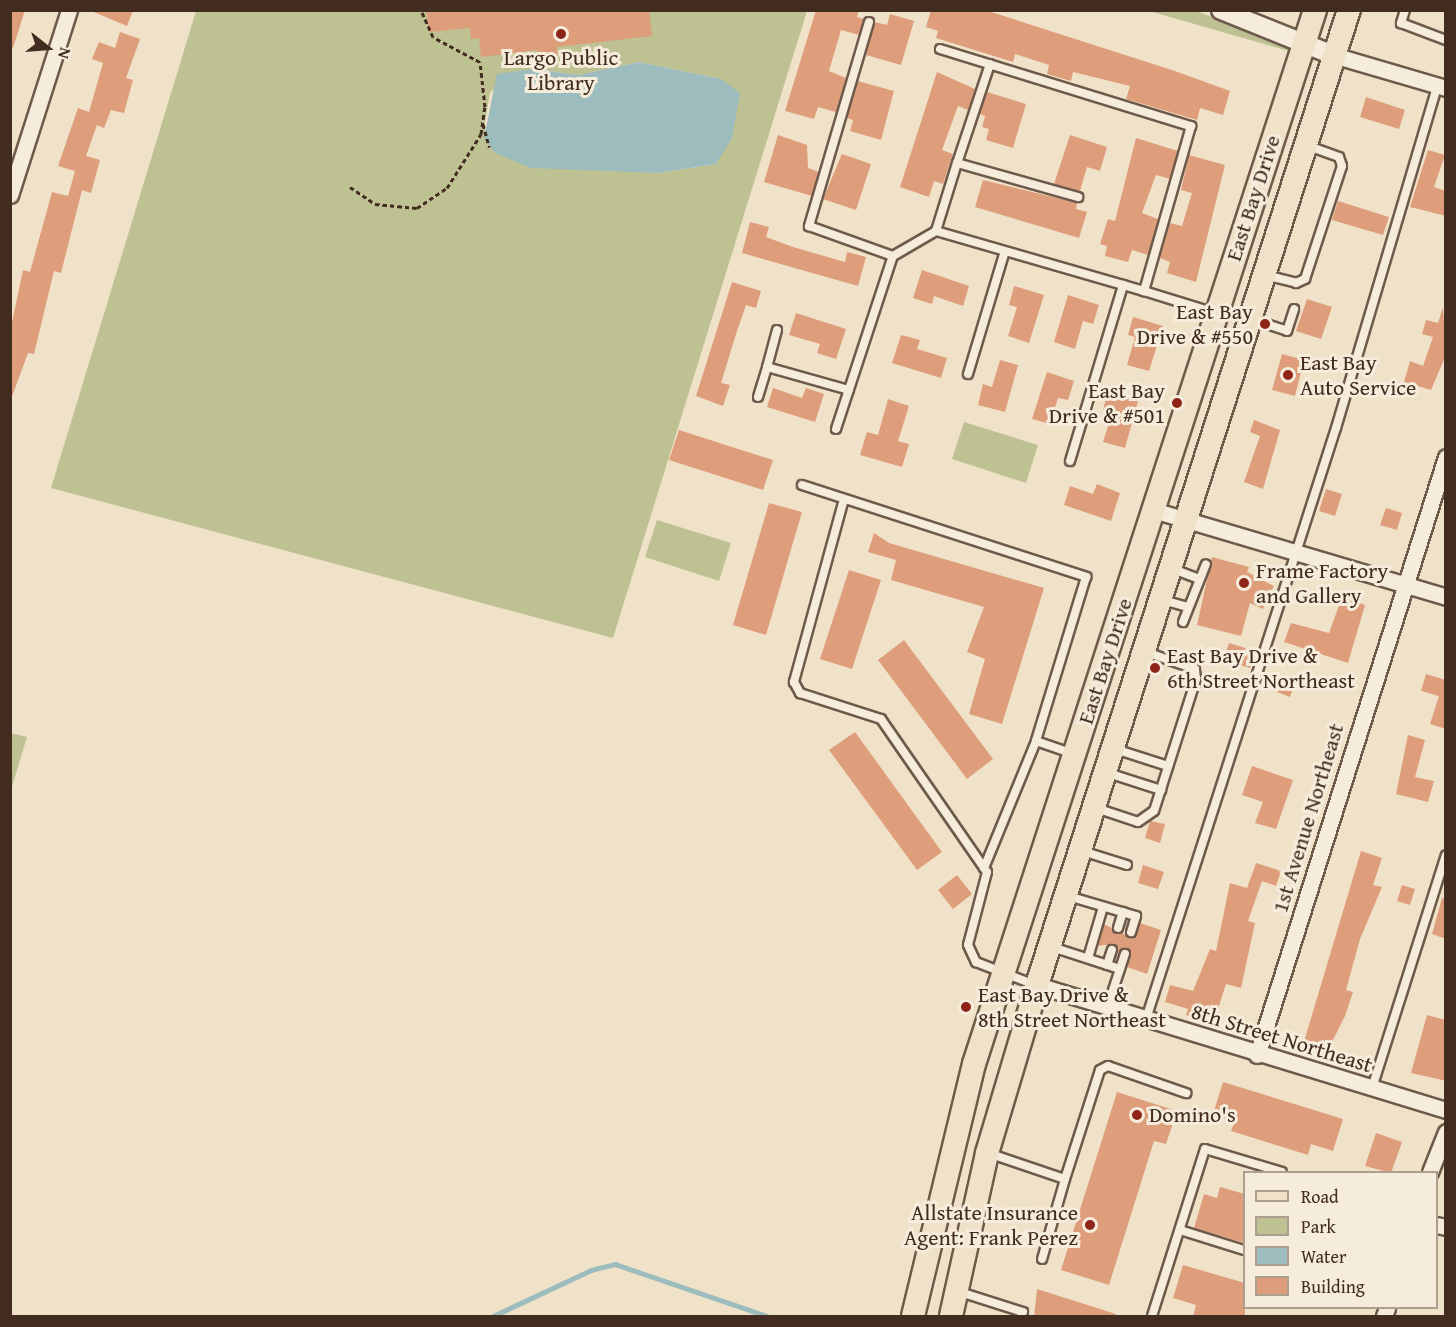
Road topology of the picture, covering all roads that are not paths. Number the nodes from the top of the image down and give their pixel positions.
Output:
1 (69, 10) edge
2 (1221, 10) edge
3 (1315, 10) edge
4 (1349, 10) edge
5 (1405, 10) edge
6 (869, 22) dead end
7 (1446, 40) edge
8 (1305, 43) junction
9 (940, 49) dead end
10 (1333, 55) junction
11 (990, 64) junction
12 (1441, 88) edge
13 (1305, 145) junction
14 (957, 163) junction
15 (10, 195) edge
16 (1078, 197) dead end
17 (936, 231) junction
18 (1005, 251) junction
19 (893, 256) junction
20 (1264, 275) junction
21 (1123, 285) junction
22 (1144, 291) junction
23 (1294, 309) dead end
24 (1215, 313) junction
25 (1250, 319) junction
26 (777, 330) dead end
27 (767, 367) junction
28 (968, 374) dead end
29 (849, 390) junction
30 (758, 397) dead end
31 (836, 429) dead end
32 (1446, 457) edge
33 (1070, 461) dead end
34 (801, 485) dead end
35 (844, 499) junction
36 (1153, 510) junction
37 (1187, 519) junction
38 (1293, 552) junction
39 (1206, 564) dead end
40 (1171, 568) junction
41 (1197, 578) junction
42 (1405, 585) junction
43 (1446, 597) edge
44 (1161, 599) junction
45 (1187, 607) junction
46 (1182, 622) dead end
47 (1144, 652) junction
48 (1036, 741) junction
49 (1114, 748) junction
50 (1075, 754) junction
51 (1168, 766) junction
52 (1106, 772) junction
53 (1161, 790) junction
54 (1095, 808) junction
55 (1081, 851) junction
56 (1446, 855) edge
57 (1127, 865) dead end
58 (984, 868) junction
59 (1066, 895) junction
60 (1103, 907) junction
61 (1123, 912) junction
62 (1118, 928) dead end
63 (1131, 932) dead end
64 (1050, 946) junction
65 (1112, 950) dead end
66 (1125, 954) dead end
67 (1088, 958) junction
68 (1107, 965) junction
69 (1120, 969) junction
70 (1005, 971) junction
71 (1037, 986) junction
72 (1107, 1008) junction
73 (1146, 1020) junction
74 (1257, 1056) junction
75 (1372, 1089) junction
76 (1186, 1093) dead end
77 (1446, 1110) edge
78 (1446, 1132) edge
79 (987, 1153) junction
80 (1276, 1171) edge
81 (1431, 1171) edge
82 (1065, 1179) junction
83 (1180, 1230) junction
84 (1243, 1249) edge
85 (1042, 1259) dead end
86 (956, 1291) junction
87 (912, 1317) edge
88 (951, 1317) edge
89 (1021, 1317) edge
90 (1152, 1317) edge

1 - 15 street
2 - 8 street
3 - 8 main road, East Bay Drive
4 - 10 main road, East Bay Drive
5 - 7 lane
6 - 19 lane
8 - 10 street
8 - 24 main road, East Bay Drive
9 - 11 lane
10 - 12 street
10 - 13 main road, East Bay Drive
11 - 14 lane
11 - 22 lane
12 - 38 lane
13 - 20 main road, East Bay Drive
13 - 20 lane
14 - 16 lane
14 - 17 lane
17 - 18 lane
17 - 19 lane
18 - 21 lane
18 - 28 lane
19 - 29 lane
20 - 25 main road, East Bay Drive
21 - 22 lane
21 - 33 lane
22 - 24 lane
23 - 25 lane
24 - 36 main road, East Bay Drive
25 - 37 main road, East Bay Drive
26 - 27 lane
27 - 29 lane
27 - 30 lane
29 - 31 lane
32 - 42 street, 1st Avenue Northeast
34 - 35 lane
35 - 48 lane
35 - 58 lane
36 - 37 street
36 - 50 main road, East Bay Drive
37 - 38 street
37 - 40 main road, East Bay Drive
38 - 42 street
38 - 73 lane
39 - 41 lane
40 - 41 lane
40 - 44 main road, East Bay Drive
41 - 45 lane
42 - 43 street
42 - 74 street, 1st Avenue Northeast
44 - 45 lane
44 - 47 main road, East Bay Drive
45 - 46 lane
47 - 49 main road, East Bay Drive
47 - 51 lane
48 - 50 lane
48 - 58 lane
49 - 51 lane
49 - 52 main road, East Bay Drive
50 - 70 main road, East Bay Drive
51 - 53 lane
52 - 53 lane
52 - 54 main road, East Bay Drive
53 - 54 lane
54 - 55 main road, East Bay Drive
55 - 57 lane
55 - 59 main road, East Bay Drive
56 - 75 lane
58 - 70 lane
59 - 60 lane
59 - 64 main road, East Bay Drive
60 - 61 lane
60 - 67 lane
61 - 62 lane
61 - 63 lane
64 - 67 lane
64 - 71 main road, East Bay Drive
65 - 68 lane
66 - 69 lane
67 - 68 lane
68 - 69 lane
69 - 72 lane
70 - 71 lane
70 - 87 main road, East Bay Drive
71 - 72 street, 8th Street Northeast
71 - 79 main road, East Bay Drive
72 - 73 street, 8th Street Northeast
73 - 74 street, 8th Street Northeast
74 - 75 street, 8th Street Northeast
75 - 77 street, 8th Street Northeast
76 - 82 lane
78 - 81 street
79 - 82 lane
79 - 86 main road, East Bay Drive
80 - 83 lane
82 - 85 lane
83 - 84 lane
83 - 90 lane
86 - 88 main road, East Bay Drive
86 - 89 lane

